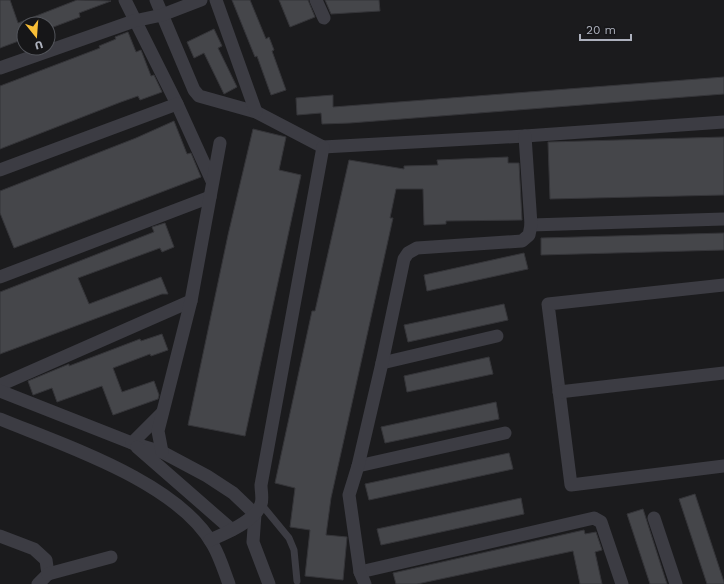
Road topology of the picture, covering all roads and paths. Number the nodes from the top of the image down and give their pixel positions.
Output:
1 (125, 0) edge
2 (156, 0) edge
3 (201, 0) edge
4 (216, 0) edge
5 (316, 0) edge
6 (162, 16) junction
7 (324, 18) dead end
8 (134, 21) junction
9 (0, 68) edge
10 (177, 104) junction
11 (256, 112) junction
12 (724, 122) edge
13 (525, 136) junction
14 (220, 143) dead end
15 (323, 147) junction
16 (0, 170) edge
17 (212, 182) junction
18 (210, 197) junction
19 (724, 219) edge
20 (532, 225) junction
21 (0, 277) edge
22 (724, 285) edge
23 (190, 302) junction
24 (497, 336) dead end
25 (382, 363) junction
26 (724, 373) edge
27 (0, 384) edge
28 (0, 391) edge
29 (559, 392) junction
30 (162, 413) junction
31 (0, 419) edge
32 (505, 433) dead end
33 (132, 443) junction
34 (162, 452) junction
35 (358, 466) junction
36 (724, 466) edge
37 (258, 509) junction
38 (654, 518) dead end
39 (232, 530) junction
40 (0, 536) edge
41 (210, 540) junction
42 (111, 557) dead end
43 (48, 574) junction
44 (363, 578) edge
45 (296, 581) dead end
46 (38, 584) edge
47 (230, 584) edge
48 (269, 584) edge
49 (622, 584) edge
50 (676, 584) edge

1 - 8 street
2 - 6 street
3 - 6 street
4 - 11 street
5 - 7 street
6 - 8 street
6 - 11 street
8 - 9 street
8 - 10 street
10 - 16 street
10 - 17 street
11 - 15 street
12 - 13 street
13 - 15 street
13 - 20 street
14 - 17 street
15 - 37 street
17 - 18 street
18 - 21 street
18 - 23 street
19 - 20 street
20 - 25 street
22 - 29 street
23 - 27 street
23 - 30 street
24 - 25 street
25 - 35 street
26 - 29 street
28 - 33 street
29 - 36 street
30 - 33 street
30 - 34 street
31 - 41 street
32 - 35 street
33 - 34 street
33 - 39 street
34 - 37 street
35 - 44 street
37 - 39 street
37 - 45 lane
37 - 48 street
38 - 50 street
39 - 41 street
40 - 43 street
41 - 47 street
42 - 43 street
43 - 46 street
44 - 49 street

